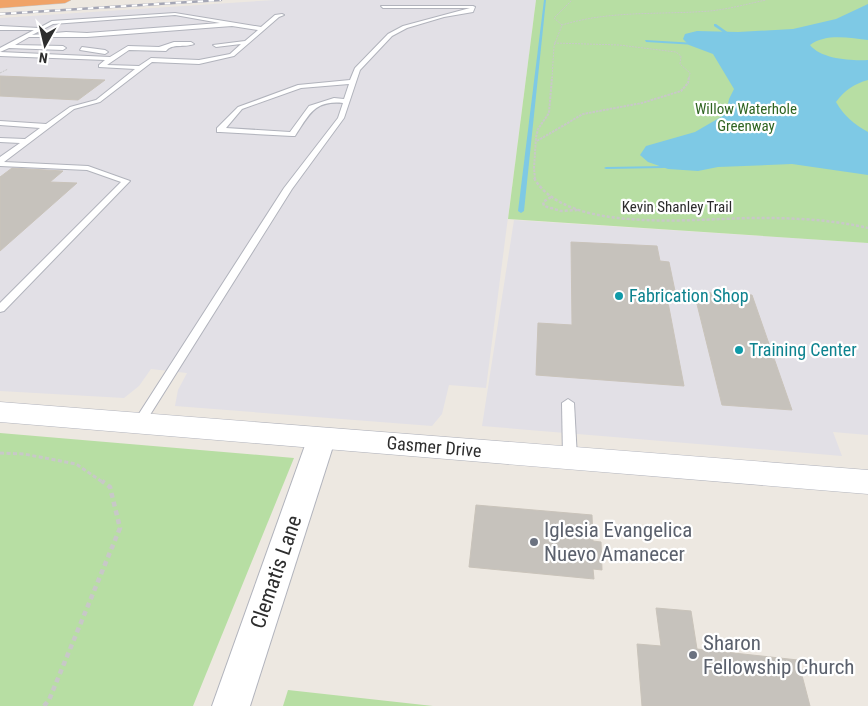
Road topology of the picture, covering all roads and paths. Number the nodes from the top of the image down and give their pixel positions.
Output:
1 (0, 0) edge
2 (4, 0) edge
3 (40, 0) edge
4 (59, 0) edge
5 (65, 0) edge
6 (572, 0) edge
7 (766, 0) edge
8 (0, 4) edge
9 (383, 7) dead end
10 (282, 15) dead end
11 (232, 24) junction
12 (562, 25) junction
13 (0, 28) edge
14 (40, 29) junction
15 (262, 29) junction
16 (24, 37) junction
17 (98, 42) dead end
18 (248, 42) junction
19 (554, 43) junction
20 (191, 44) dead end
21 (216, 45) dead end
22 (7, 46) junction
23 (25, 47) junction
24 (159, 49) junction
25 (0, 50) edge
26 (105, 52) junction
27 (0, 54) edge
28 (114, 55) junction
29 (151, 60) junction
30 (142, 68) junction
31 (353, 82) junction
32 (347, 101) junction
33 (0, 124) edge
34 (47, 126) junction
35 (0, 140) edge
36 (27, 141) junction
37 (536, 141) junction
38 (2, 159) edge
39 (552, 196) junction
40 (578, 209) junction
41 (868, 228) edge
42 (0, 309) edge
43 (568, 403) dead end
44 (0, 412) edge
45 (139, 423) junction
46 (322, 438) junction
47 (0, 453) edge
48 (570, 458) junction
49 (868, 482) edge
50 (44, 706) edge
51 (231, 706) edge

1 - 2 highway
3 - 4 highway
5 - 8 highway
6 - 12 path, Kevin Shanley Trail
7 - 12 path
9 - 31 lane
10 - 15 lane
11 - 14 lane
11 - 15 lane
11 - 16 lane
12 - 19 path, Kevin Shanley Trail
13 - 14 lane
14 - 16 lane
15 - 18 lane
16 - 22 lane
17 - 28 lane
18 - 21 lane
18 - 29 lane
19 - 37 path, Kevin Shanley Trail
19 - 37 path
20 - 24 lane
22 - 23 lane
22 - 25 lane
23 - 23 lane
24 - 28 lane
24 - 29 lane
26 - 26 lane
26 - 28 lane
27 - 28 lane
28 - 30 lane
29 - 30 lane
30 - 34 lane
31 - 32 lane
31 - 32 lane
32 - 45 lane
33 - 34 lane
34 - 36 lane
35 - 36 lane
36 - 38 lane
37 - 39 path, Kevin Shanley Trail
38 - 42 lane
39 - 40 path, Kevin Shanley Trail
39 - 40 path
40 - 41 path, Kevin Shanley Trail
43 - 48 lane
44 - 45 street, Gasmer Drive
45 - 46 street, Gasmer Drive
46 - 48 street, Gasmer Drive
46 - 51 street, Clematis Lane
47 - 50 path
48 - 49 street, Gasmer Drive

